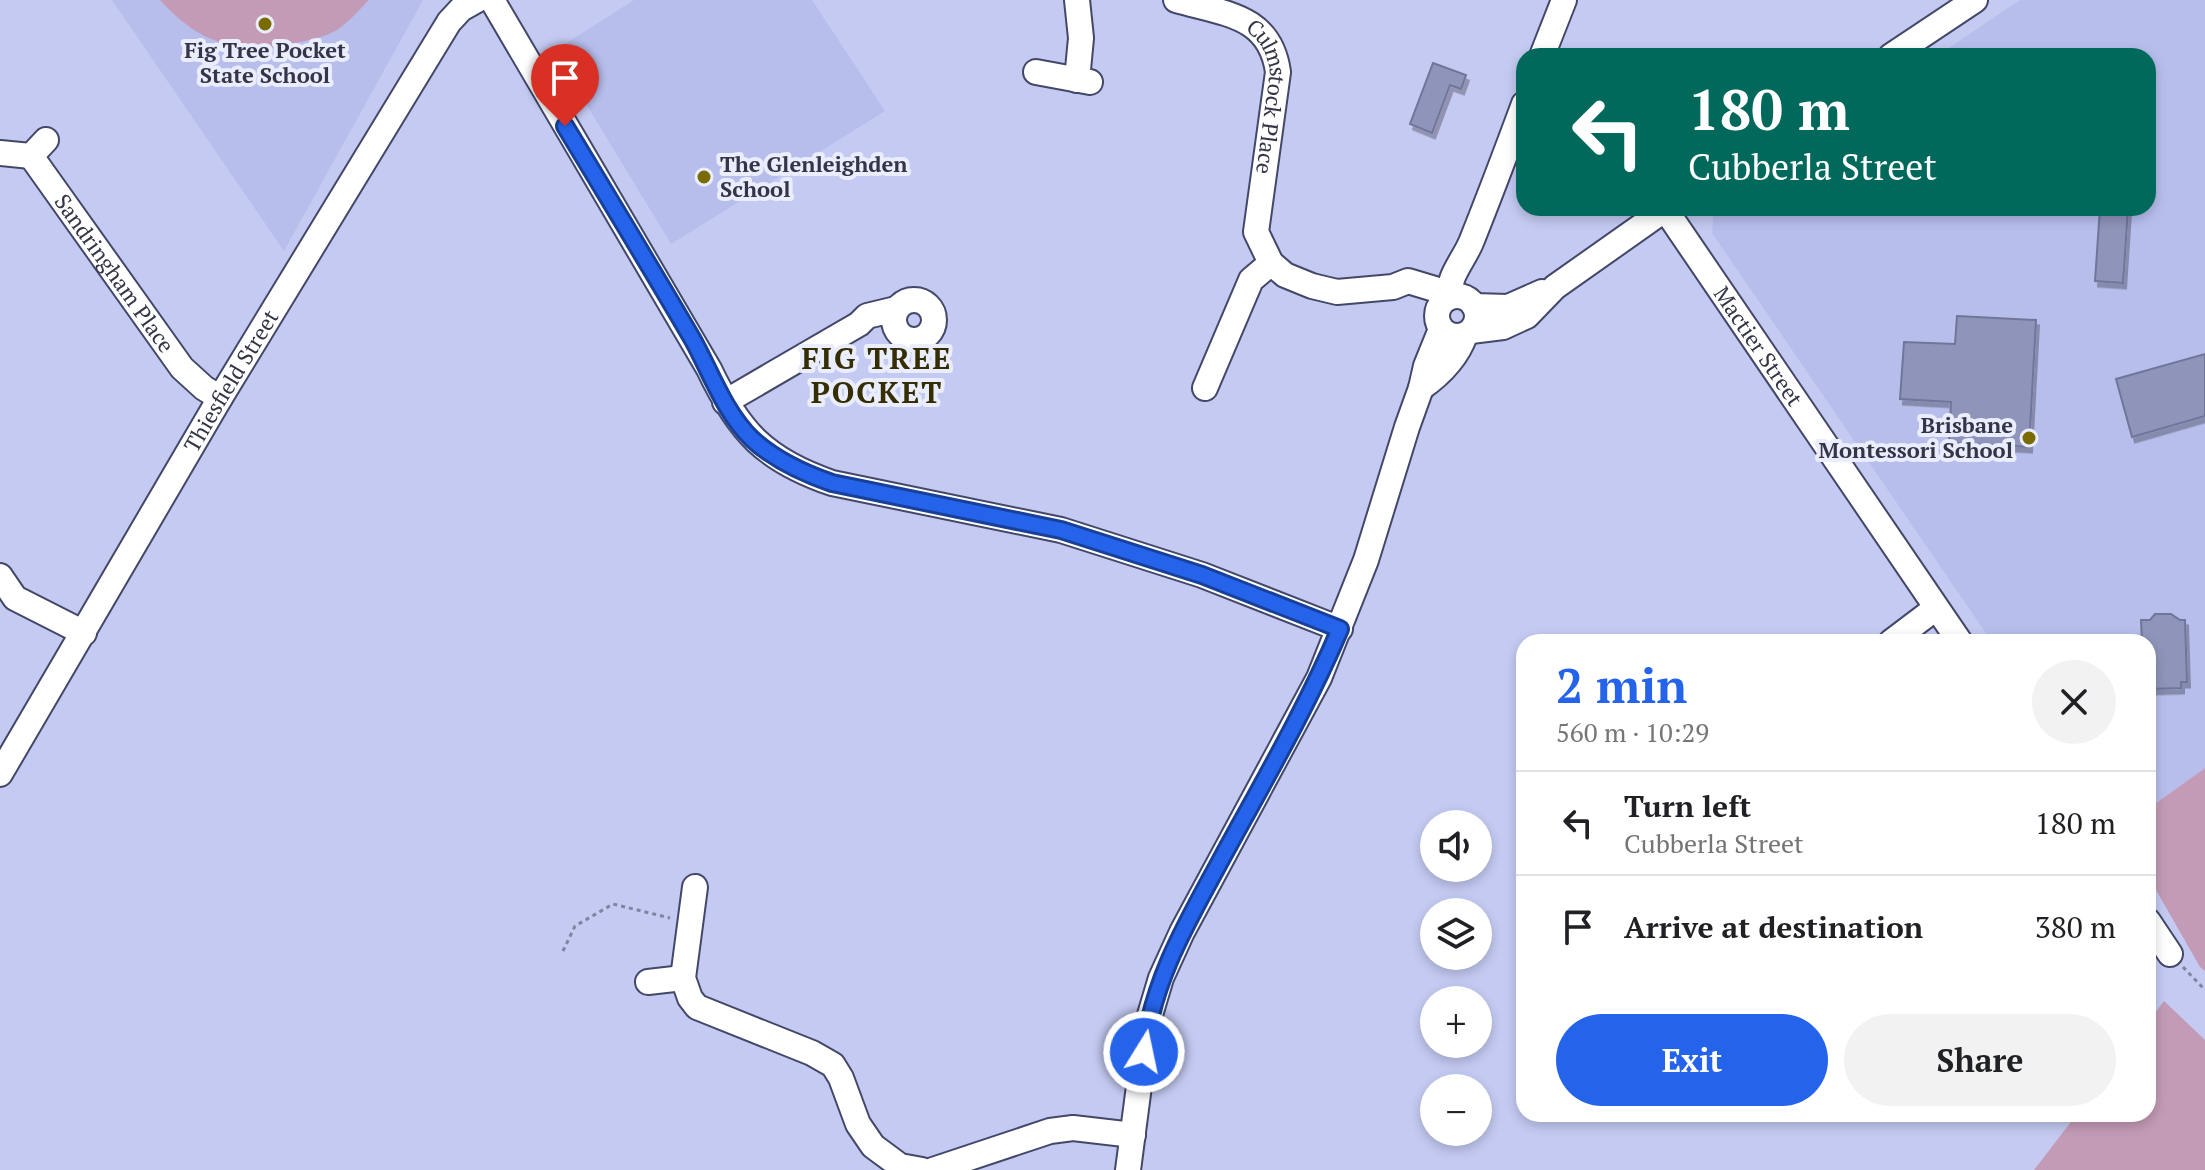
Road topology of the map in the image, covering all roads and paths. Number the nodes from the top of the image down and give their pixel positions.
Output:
1 (477, 0) edge
2 (492, 0) edge
3 (1077, 0) edge
4 (1176, 0) edge
5 (1564, 0) edge
6 (1975, 0) edge
7 (1545, 48) edge
8 (1903, 48) edge
9 (1036, 72) dead end
10 (1516, 125) edge
11 (0, 153) edge
12 (1656, 216) edge
13 (1671, 216) edge
14 (1271, 263) junction
15 (1555, 287) junction
16 (1453, 308) junction
17 (895, 317) dead end
18 (1468, 333) junction
19 (1205, 388) dead end
20 (1421, 388) junction
21 (220, 398) junction
22 (725, 402) junction
23 (0, 576) edge
24 (1936, 608) junction
25 (1340, 629) junction
26 (84, 633) junction
27 (1902, 634) edge
28 (1954, 634) edge
29 (0, 774) edge
30 (695, 887) dead end
31 (690, 917) junction
32 (2156, 933) edge
33 (563, 951) dead end
34 (2170, 954) joint
35 (683, 978) junction
36 (648, 982) dead end
37 (2205, 990) edge
38 (1133, 1135) junction
39 (922, 1170) edge
40 (933, 1170) edge
41 (1128, 1170) edge

1 - 21 street, Thiesfield Street
2 - 22 street
3 - 9 street
4 - 14 street, Culmstock Place
5 - 7 street
6 - 8 street
10 - 16 street
11 - 21 street, Sandringham Place
12 - 15 street
13 - 24 street, Mactier Street
14 - 16 street
14 - 19 street
15 - 16 street
15 - 18 street
16 - 18 street
16 - 20 street
17 - 22 street
18 - 20 street
20 - 25 street
21 - 26 street, Thiesfield Street
22 - 25 street
23 - 26 street
24 - 27 street
24 - 28 street, Mactier Street
25 - 38 street
26 - 29 street, Thiesfield Street
30 - 31 street
31 - 33 path
31 - 35 street
32 - 34 street
34 - 37 path
35 - 36 street
35 - 39 street
38 - 40 street
38 - 41 street

